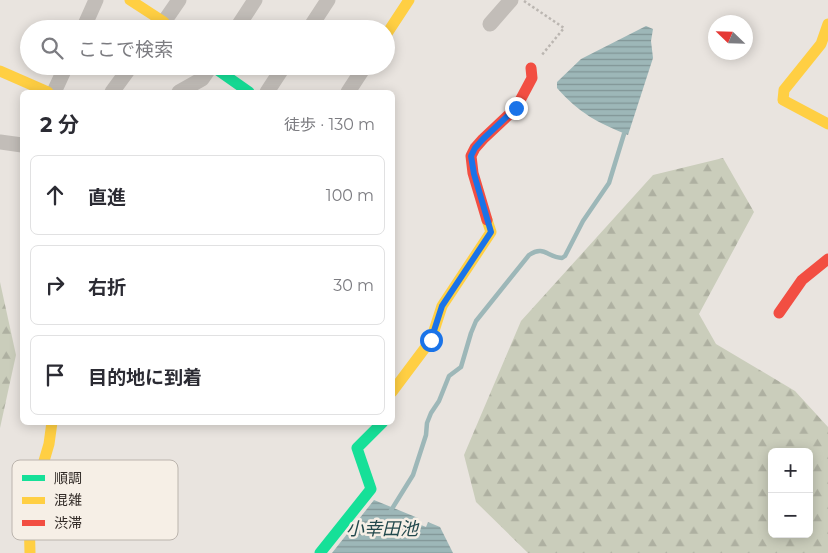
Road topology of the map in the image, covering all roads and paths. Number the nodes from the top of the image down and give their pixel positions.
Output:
1 (96, 0) edge
2 (130, 0) edge
3 (179, 0) edge
4 (255, 0) edge
5 (328, 0) edge
6 (409, 0) edge
7 (511, 0) edge
8 (523, 0) edge
9 (87, 20) edge
10 (155, 20) edge
11 (166, 20) edge
12 (242, 20) edge
13 (315, 20) edge
14 (395, 21) edge
15 (490, 24) dead end
16 (828, 24) edge
17 (531, 68) joint
18 (0, 71) edge
19 (62, 75) edge
20 (124, 75) edge
21 (205, 75) edge
22 (225, 75) edge
23 (278, 75) edge
24 (359, 75) edge
25 (43, 90) edge
26 (55, 90) edge
27 (113, 90) edge
28 (183, 90) edge
29 (246, 90) edge
30 (268, 90) edge
31 (349, 90) edge
32 (828, 124) edge
33 (0, 142) edge
34 (20, 145) edge
35 (828, 259) edge
36 (779, 313) dead end
37 (395, 388) edge
38 (51, 425) edge
39 (380, 425) edge
40 (44, 460) edge
41 (30, 540) edge
42 (30, 553) edge
43 (320, 553) edge

1 - 9 street
2 - 10 street
3 - 11 street
4 - 12 street
5 - 13 street
6 - 14 street
7 - 15 street
8 - 17 path
16 - 32 street
17 - 37 street
18 - 25 street
19 - 26 street
20 - 27 street
21 - 28 street
22 - 29 street
23 - 30 street
24 - 31 street
33 - 34 street
35 - 36 street
38 - 40 street
39 - 43 street
41 - 42 street

